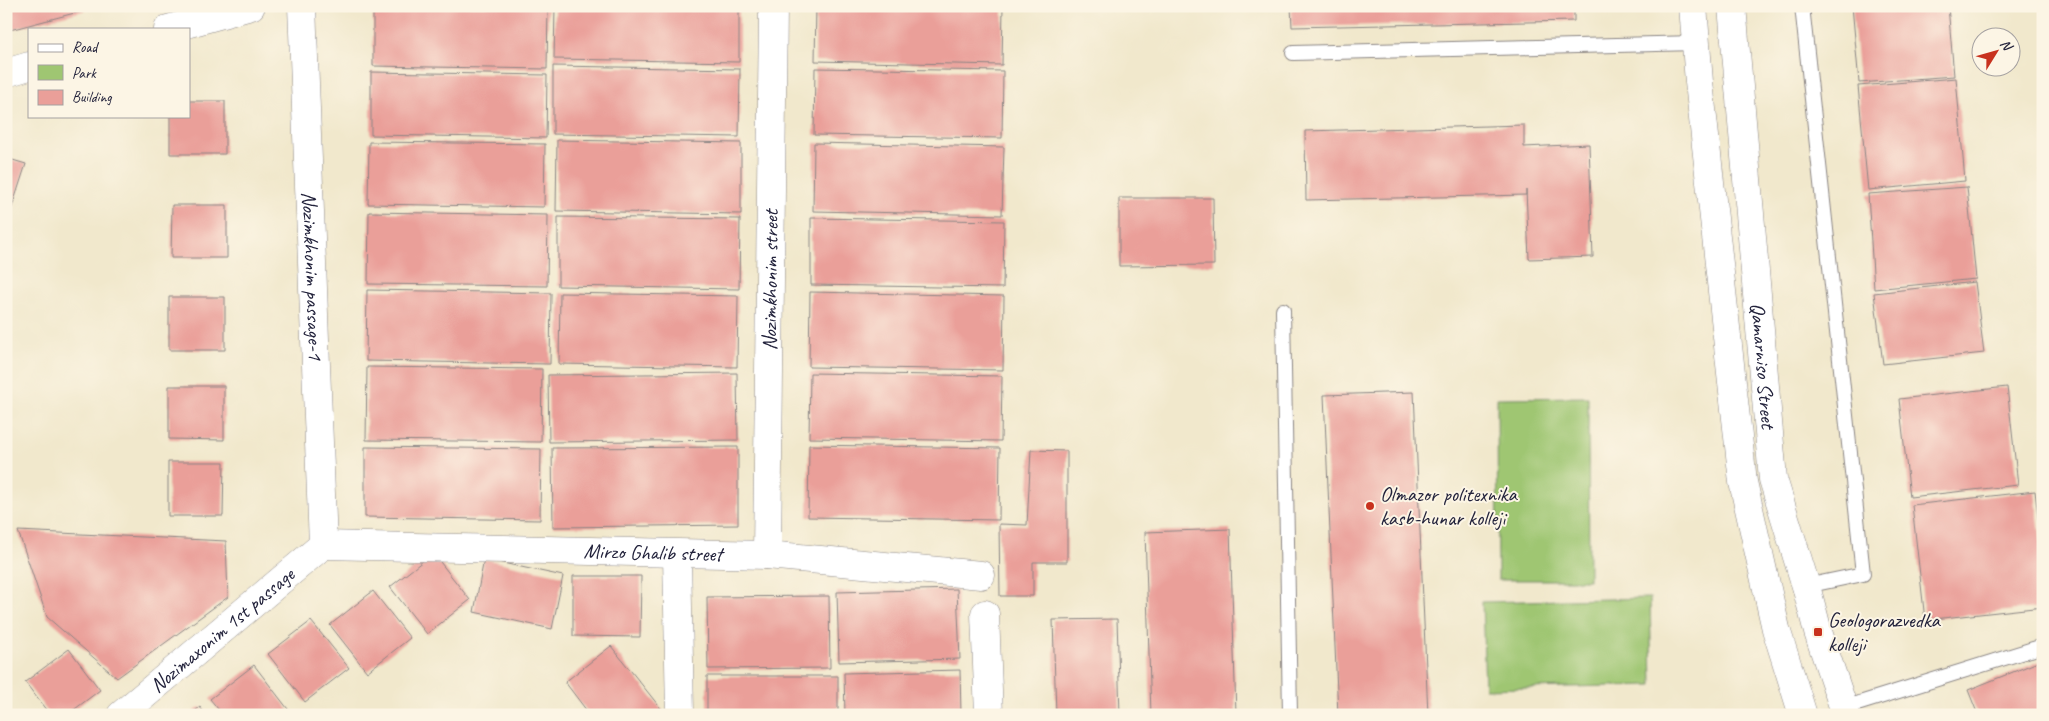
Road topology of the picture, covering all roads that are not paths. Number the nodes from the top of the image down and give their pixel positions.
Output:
1 (251, 6) edge
2 (302, 6) edge
3 (773, 6) edge
4 (1693, 6) edge
5 (1732, 6) edge
6 (1802, 6) edge
7 (172, 28) edge
8 (1696, 43) junction
9 (1293, 53) dead end
10 (28, 66) edge
11 (6, 72) edge
12 (1283, 310) dead end
13 (323, 545) junction
14 (676, 554) junction
15 (767, 555) junction
16 (981, 575) dead end
17 (1806, 586) junction
18 (985, 614) dead end
19 (2043, 646) edge
20 (1845, 711) edge
21 (121, 715) edge
22 (680, 715) edge
23 (989, 715) edge
24 (1290, 715) edge
25 (1804, 715) edge

1 - 7 street
2 - 13 street, Nozimkhonim passage-1
3 - 15 street, Nozimkhonim street
4 - 8 street, Qamarniso Street
5 - 17 street, Qamarniso Street
6 - 17 lane
8 - 9 lane
8 - 25 street, Qamarniso Street
10 - 11 street
12 - 24 lane
13 - 14 street, Mirzo Ghalib street
13 - 21 street, Nozimaxonim 1st passage
14 - 15 street, Mirzo Ghalib street
14 - 22 street
15 - 16 street, Mirzo Ghalib street
17 - 20 street, Qamarniso Street
18 - 23 street
19 - 20 lane

